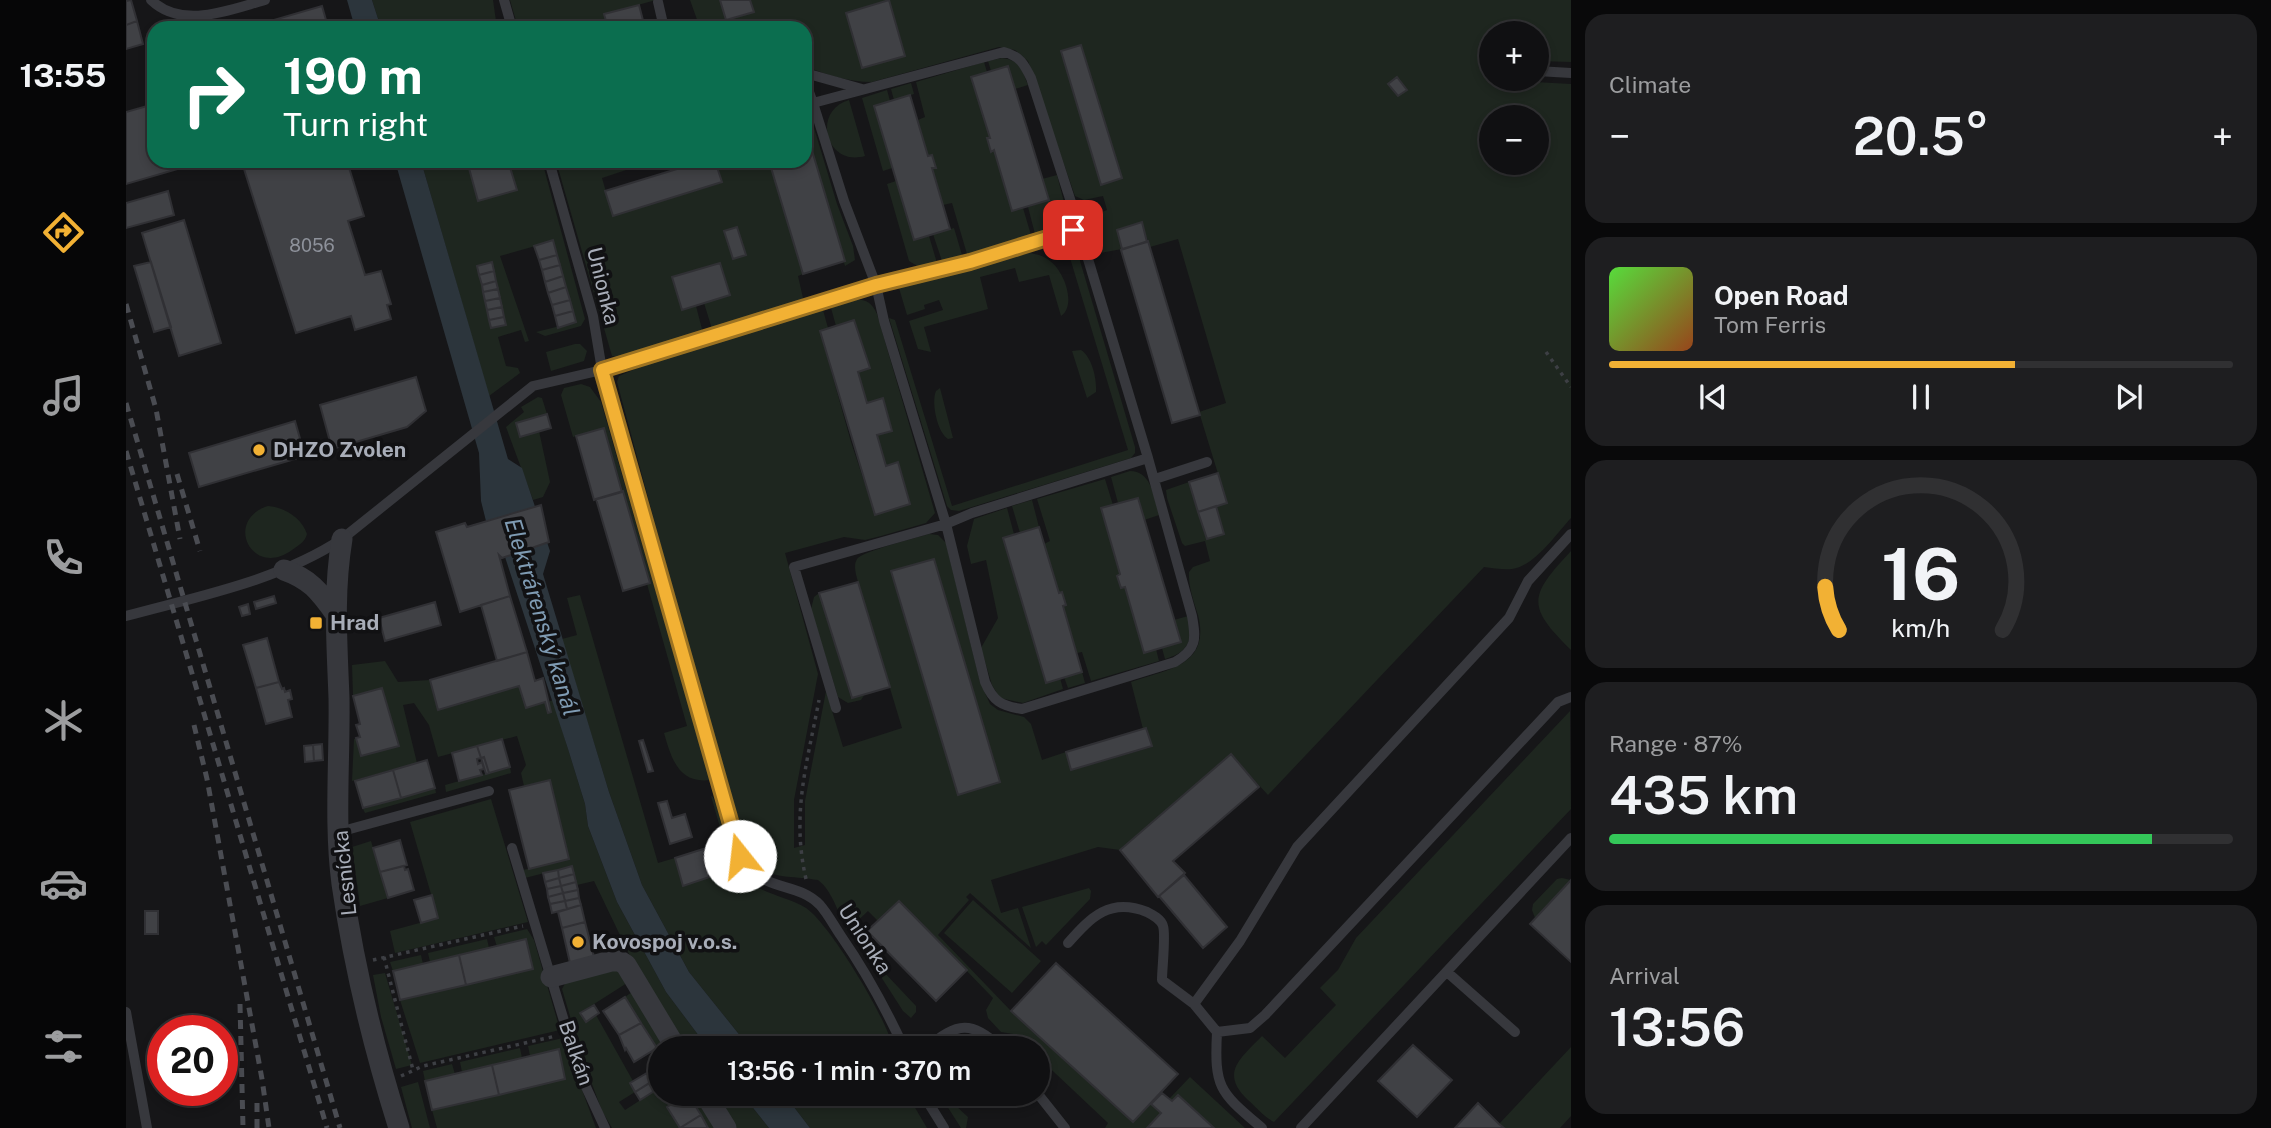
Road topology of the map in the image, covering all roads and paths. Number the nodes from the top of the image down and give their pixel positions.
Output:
1 (151, 0) edge
2 (265, 0) edge
3 (504, 0) edge
4 (658, 2) dead end
5 (510, 21) edge
6 (662, 21) edge
7 (1549, 72) edge
8 (1571, 73) edge
9 (812, 76) edge
10 (864, 90) junction
11 (812, 100) edge
12 (813, 103) junction
13 (551, 168) edge
14 (1073, 230) junction
15 (876, 285) junction
16 (1546, 352) dead end
17 (602, 370) junction
18 (1571, 387) edge
19 (1148, 458) junction
20 (1207, 462) dead end
21 (1155, 479) junction
22 (946, 524) junction
23 (1571, 534) edge
24 (342, 539) junction
25 (284, 570) junction
26 (335, 613) junction
27 (126, 617) edge
28 (824, 672) junction
29 (1571, 697) edge
30 (836, 708) dead end
31 (489, 791) dead end
32 (339, 832) junction
33 (1571, 838) edge
34 (512, 848) dead end
35 (811, 898) junction
36 (535, 924) junction
37 (1068, 943) dead end
38 (384, 957) junction
39 (357, 963) junction
40 (1447, 972) junction
41 (551, 977) junction
42 (1194, 1004) junction
43 (126, 1012) edge
44 (1217, 1032) junction
45 (1515, 1032) dead end
46 (568, 1033) junction
47 (669, 1036) edge
48 (899, 1036) edge
49 (941, 1036) edge
50 (987, 1036) edge
51 (413, 1070) junction
52 (385, 1083) junction
53 (712, 1106) edge
54 (930, 1106) edge
55 (1048, 1106) edge
56 (147, 1128) edge
57 (399, 1128) edge
58 (605, 1128) edge
59 (726, 1128) edge
60 (944, 1128) edge
61 (1065, 1128) edge
62 (1262, 1128) edge
63 (1301, 1128) edge

1 - 2 lane
3 - 5 lane
4 - 6 lane
7 - 8 lane
9 - 10 lane
10 - 12 lane
10 - 14 lane
11 - 12 lane
12 - 15 lane
13 - 17 lane, Unionka
14 - 15 lane
14 - 19 lane
15 - 17 lane
15 - 22 lane
16 - 18 path
17 - 24 lane
17 - 35 lane, Unionka
19 - 21 lane
19 - 22 lane
20 - 21 lane
21 - 22 lane
22 - 28 lane
23 - 42 lane
24 - 25 lane
24 - 26 street
25 - 26 street
25 - 27 lane
26 - 32 street, Lesnícka
28 - 30 lane
28 - 35 path
29 - 44 lane
31 - 32 lane
32 - 39 street, Lesnícka
33 - 40 lane
34 - 36 lane, Balkán
35 - 48 lane, Unionka
36 - 38 path
36 - 41 lane, Balkán
37 - 42 lane
38 - 39 path
38 - 51 path
39 - 52 street, Lesnícka
40 - 45 lane
40 - 63 lane
41 - 46 lane, Balkán
41 - 47 street
42 - 44 lane
43 - 56 lane
44 - 62 lane
46 - 51 path
46 - 58 lane, Balkán
49 - 50 lane
51 - 52 path
52 - 57 street, Lesnícka
53 - 59 street
54 - 60 lane
55 - 61 lane

